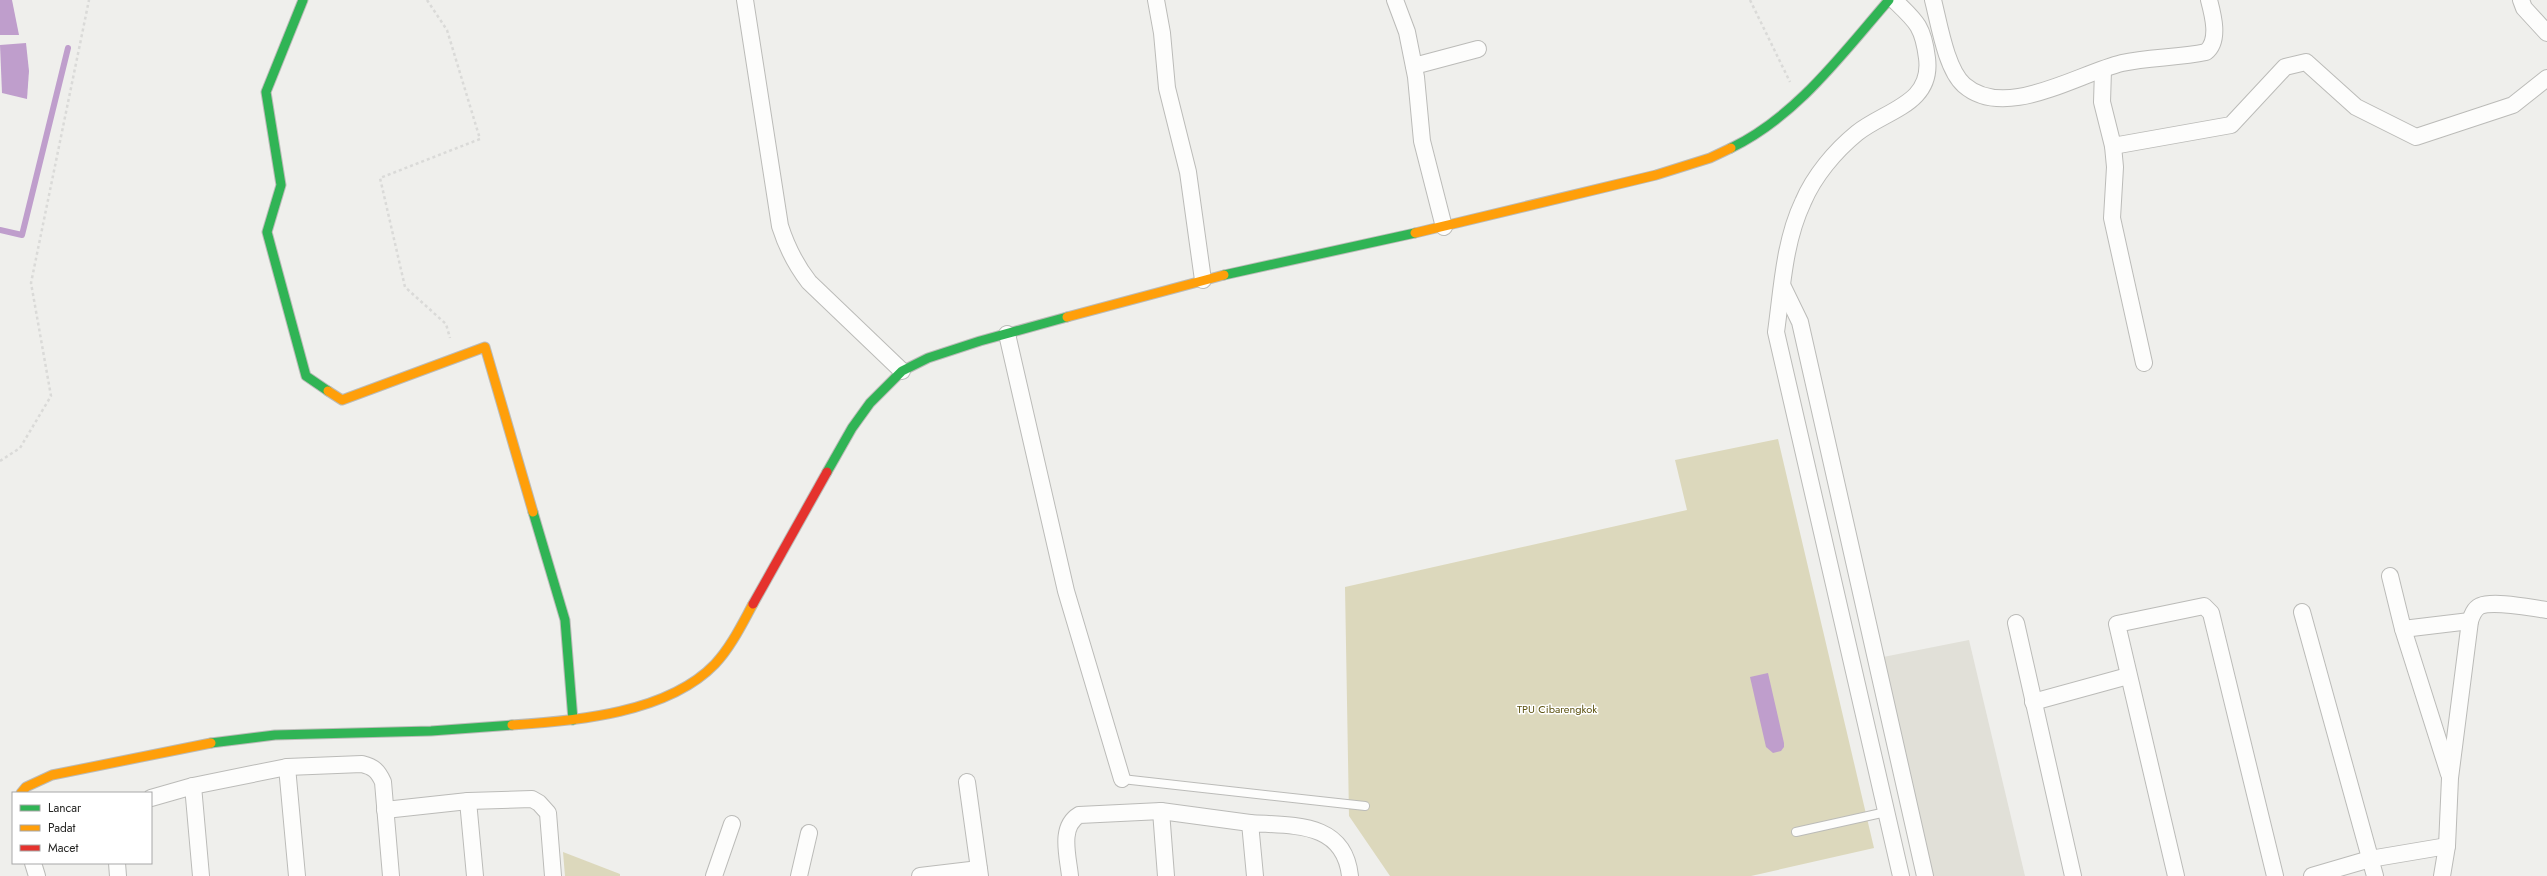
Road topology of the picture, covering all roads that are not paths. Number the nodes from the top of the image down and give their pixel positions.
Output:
1 (303, 0) edge
2 (745, 0) edge
3 (1156, 0) edge
4 (1395, 0) edge
5 (1889, 0) edge
6 (1894, 0) edge
7 (1933, 0) edge
8 (2209, 0) edge
9 (2521, 0) edge
10 (2547, 33) edge
11 (1478, 49) dead end
12 (1414, 66) junction
13 (2103, 70) junction
14 (2547, 78) edge
15 (2113, 146) junction
16 (1444, 227) junction
17 (1203, 280) junction
18 (1783, 287) junction
19 (1007, 334) junction
20 (2144, 363) dead end
21 (902, 371) junction
22 (2390, 576) dead end
23 (2547, 610) edge
24 (2302, 612) dead end
25 (2470, 621) junction
26 (2016, 623) dead end
27 (2403, 629) junction
28 (2128, 676) junction
29 (2033, 702) junction
30 (573, 720) junction
31 (1900, 764) junction
32 (287, 767) junction
33 (1877, 770) junction
34 (2450, 778) junction
35 (1122, 779) joint
36 (967, 782) dead end
37 (193, 786) junction
38 (22, 792) edge
39 (152, 798) edge
40 (468, 801) junction
41 (1365, 806) dead end
42 (385, 810) junction
43 (1162, 811) junction
44 (1886, 812) junction
45 (1250, 823) junction
46 (732, 824) dead end
47 (1796, 832) dead end
48 (809, 833) dead end
49 (2447, 846) junction
50 (2370, 859) junction
51 (33, 864) edge
52 (117, 864) edge
53 (980, 872) edge
54 (37, 876) edge
55 (118, 876) edge
56 (201, 876) edge
57 (297, 876) edge
58 (391, 876) edge
59 (475, 876) edge
60 (553, 876) edge
61 (714, 876) edge
62 (799, 876) edge
63 (920, 876) edge
64 (1070, 876) edge
65 (1166, 876) edge
66 (1255, 876) edge
67 (1350, 876) edge
68 (1901, 876) edge
69 (1925, 876) edge
70 (2073, 876) edge
71 (2176, 876) edge
72 (2275, 876) edge
73 (2312, 876) edge
74 (2375, 876) edge
75 (2442, 876) edge

1 - 30 street
2 - 21 street
3 - 17 street
4 - 12 street
5 - 16 street
6 - 18 street
7 - 13 street
8 - 13 street
9 - 10 street
11 - 12 street
12 - 16 street
13 - 15 street
14 - 15 street
15 - 20 street
16 - 17 street
17 - 19 street
18 - 31 street
18 - 33 street
19 - 21 street
19 - 35 street
21 - 30 street
22 - 27 street
23 - 25 street
24 - 50 street
25 - 27 street
25 - 34 street
26 - 29 street
27 - 34 street
28 - 29 street
28 - 71 street
28 - 72 street
29 - 70 street
30 - 38 street
31 - 33 street
31 - 69 street
32 - 37 street
32 - 42 street
32 - 57 street
33 - 44 street
34 - 49 street
35 - 41 lane
36 - 53 street
37 - 39 street
37 - 56 street
40 - 42 street
40 - 59 street
40 - 60 street
42 - 58 street
43 - 45 street
43 - 64 street
43 - 65 street
44 - 47 lane
44 - 68 street
45 - 66 street
45 - 67 street
46 - 61 street
48 - 62 street
49 - 50 street
49 - 75 street
50 - 73 street
50 - 74 street
51 - 54 street
52 - 55 street
53 - 63 street

